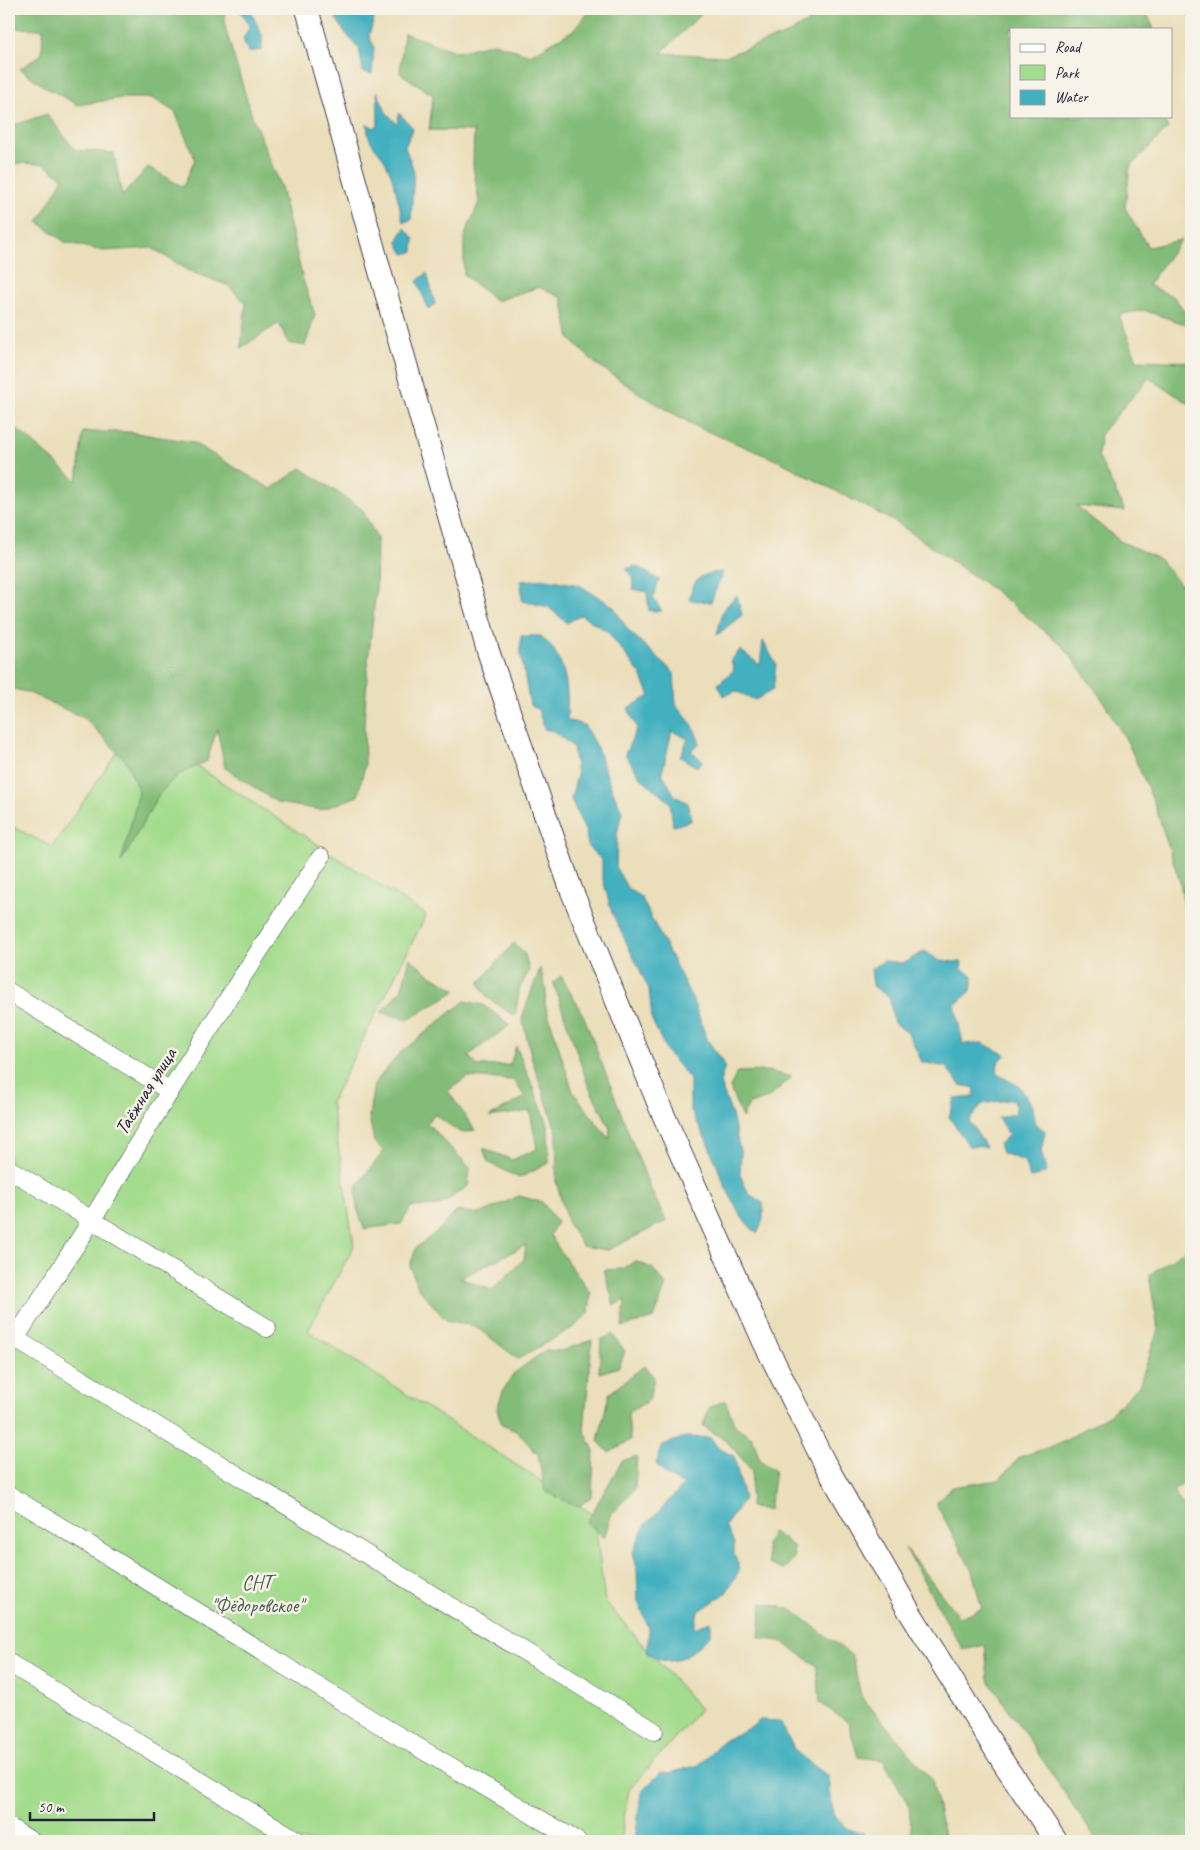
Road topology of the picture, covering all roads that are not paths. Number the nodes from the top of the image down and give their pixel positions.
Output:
1 (307, 9) edge
2 (321, 857) dead end
3 (9, 992) edge
4 (170, 1092) junction
5 (9, 1169) edge
6 (92, 1220) junction
7 (267, 1328) dead end
8 (11, 1341) edge
9 (9, 1496) edge
10 (9, 1663) edge
11 (654, 1731) dead end
12 (9, 1827) edge
13 (32, 1841) edge
14 (298, 1841) edge
15 (577, 1841) edge
16 (1056, 1841) edge

1 - 16 main road
2 - 4 street, Таёжная улица
3 - 4 street
4 - 6 street, Таёжная улица
5 - 6 street
6 - 7 street
6 - 8 street, Таёжная улица
8 - 11 street
9 - 15 street
10 - 14 street
12 - 13 street

